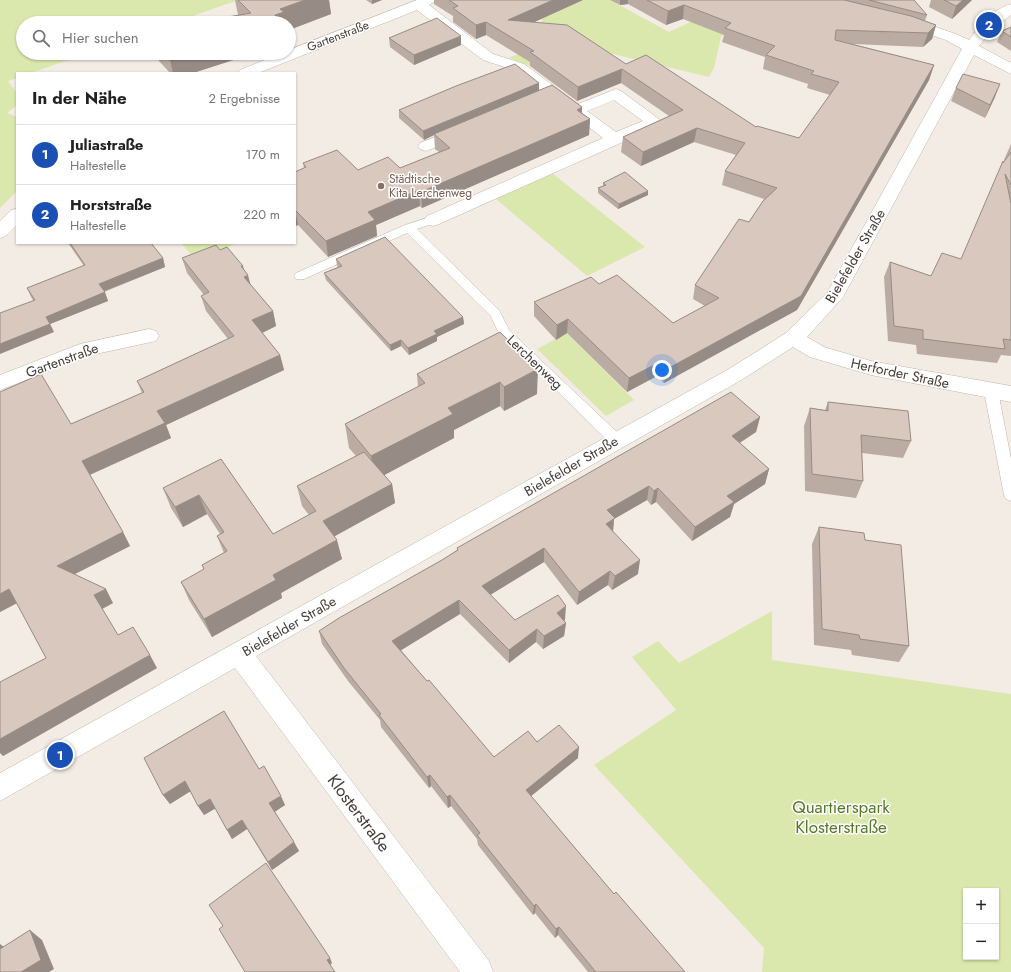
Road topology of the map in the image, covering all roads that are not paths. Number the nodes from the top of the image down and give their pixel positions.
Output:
1 (425, 2) edge
2 (1011, 8) edge
3 (891, 18) edge
4 (971, 46) junction
5 (296, 53) edge
6 (278, 60) edge
7 (1011, 69) edge
8 (248, 72) edge
9 (576, 110) junction
10 (476, 126) edge
11 (614, 139) junction
12 (426, 146) dead end
13 (16, 215) edge
14 (433, 220) joint
15 (409, 228) junction
16 (0, 232) edge
17 (300, 276) dead end
18 (149, 336) dead end
19 (793, 338) junction
20 (0, 383) edge
21 (991, 391) junction
22 (1011, 394) edge
23 (616, 440) junction
24 (1011, 495) edge
25 (239, 654) junction
26 (0, 788) edge
27 (478, 972) edge

1 - 5 street, Gartenstraße
1 - 9 street
2 - 4 street, Bielefelder Straße
3 - 4 street
4 - 7 street
4 - 19 street, Bielefelder Straße
6 - 8 street, Gartenstraße
9 - 11 street
9 - 11 street
10 - 12 street
11 - 14 street
13 - 16 street
14 - 15 lane
15 - 17 lane
15 - 23 lane, Lerchenweg
18 - 20 street, Gartenstraße
19 - 21 street, Herforder Straße
19 - 23 street, Bielefelder Straße
21 - 22 street, Herforder Straße
21 - 24 lane
23 - 25 street, Bielefelder Straße
25 - 26 street, Bielefelder Straße
25 - 27 street, Klosterstraße

